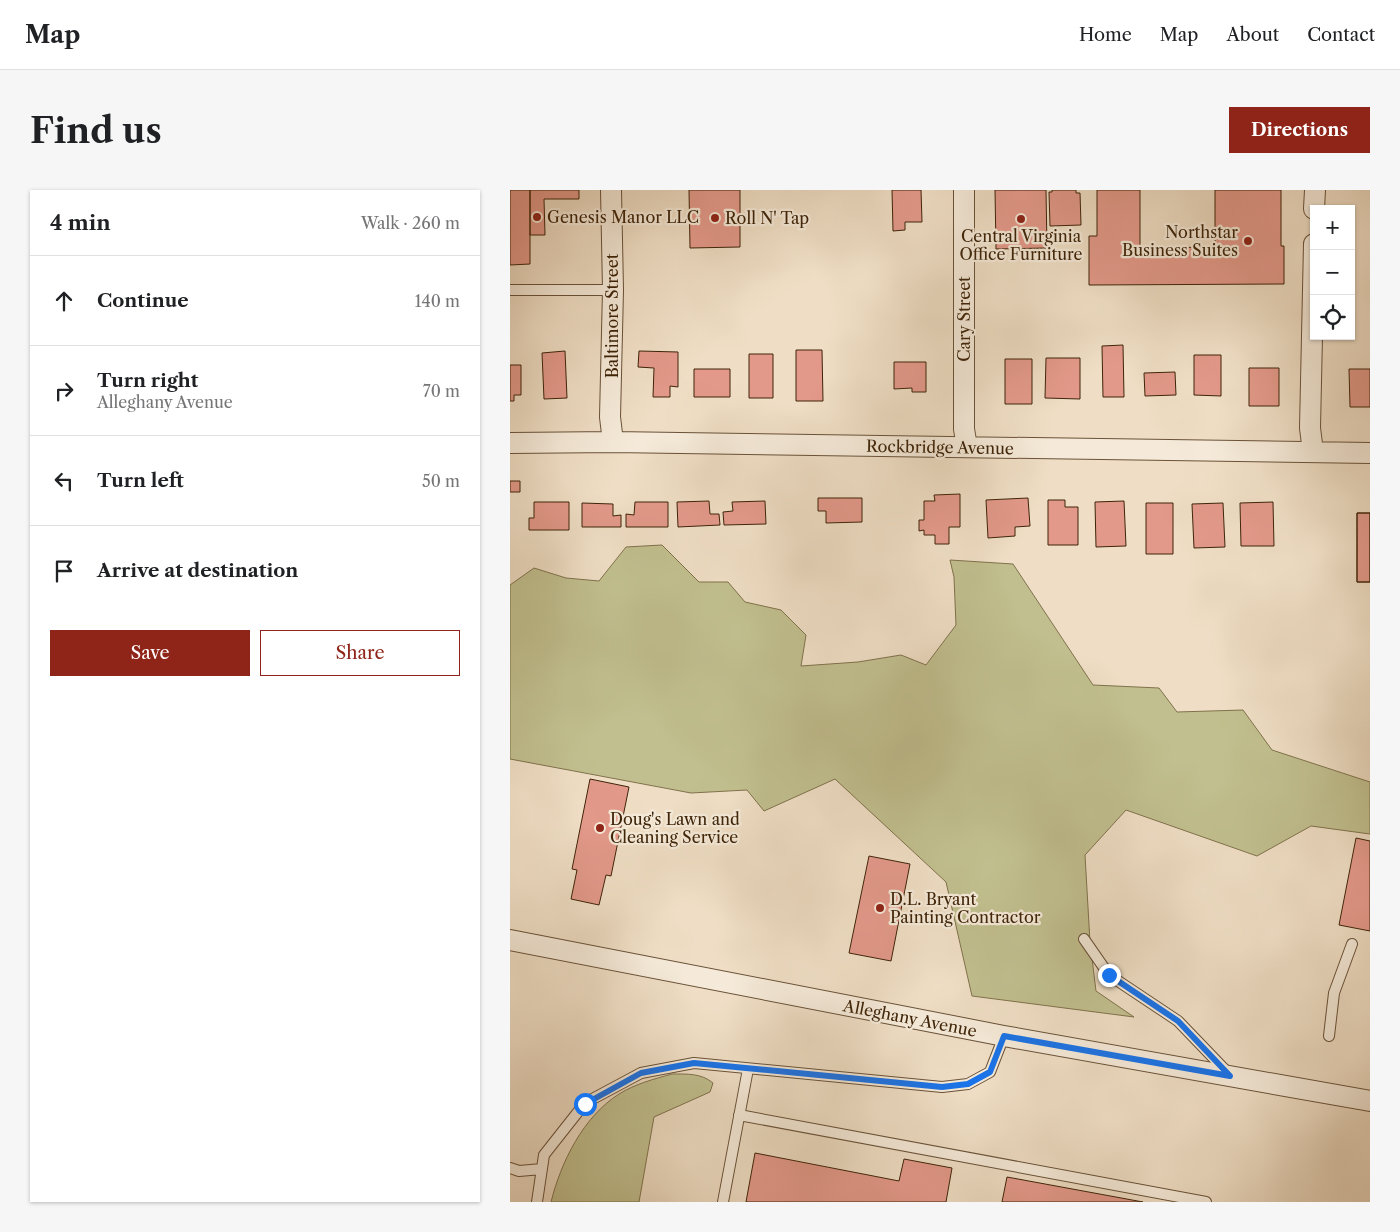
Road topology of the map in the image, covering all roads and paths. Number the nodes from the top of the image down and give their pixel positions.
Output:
1 (611, 190) edge
2 (964, 190) edge
3 (1315, 190) edge
4 (1314, 205) edge
5 (1314, 250) edge
6 (510, 290) edge
7 (613, 290) junction
8 (613, 442) junction
9 (510, 443) edge
10 (967, 447) junction
11 (1313, 452) junction
12 (1370, 452) edge
13 (1084, 939) dead end
14 (510, 940) edge
15 (1352, 944) dead end
16 (1004, 1036) junction
17 (1329, 1036) dead end
18 (748, 1069) junction
19 (1230, 1076) junction
20 (1370, 1101) edge
21 (739, 1114) junction
22 (510, 1168) edge
23 (542, 1169) junction
24 (537, 1202) edge
25 (723, 1202) edge
26 (1206, 1202) edge

1 - 7 street, Baltimore Street
2 - 10 street, Cary Street
3 - 4 street
5 - 11 street
6 - 7 lane
7 - 8 street, Baltimore Street
8 - 9 street, Rockbridge Avenue
8 - 10 street, Rockbridge Avenue
10 - 11 street, Rockbridge Avenue
11 - 12 street, Rockbridge Avenue
13 - 19 lane
14 - 16 street, Alleghany Avenue
15 - 17 lane
16 - 18 lane
16 - 19 street, Alleghany Avenue
18 - 21 lane
18 - 23 lane
19 - 20 street, Alleghany Avenue
21 - 25 lane
21 - 26 lane
22 - 23 lane
23 - 24 lane

